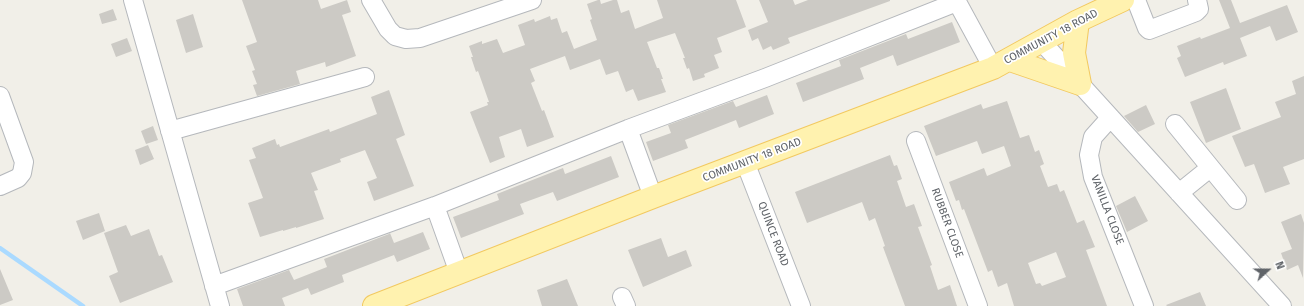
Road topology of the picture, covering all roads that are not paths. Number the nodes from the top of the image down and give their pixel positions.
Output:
1 (133, 0) edge
2 (371, 0) edge
3 (532, 0) edge
4 (1123, 0) edge
5 (1136, 0) edge
6 (1197, 0) edge
7 (957, 1) edge
8 (1078, 21) junction
9 (1040, 41) junction
10 (1001, 64) junction
11 (365, 77) dead end
12 (1080, 84) junction
13 (0, 96) edge
14 (1110, 118) junction
15 (1175, 124) dead end
16 (628, 129) junction
17 (170, 131) junction
18 (916, 141) dead end
19 (745, 162) junction
20 (1210, 168) junction
21 (0, 186) edge
22 (1178, 193) junction
23 (653, 197) junction
24 (1238, 200) dead end
25 (435, 206) junction
26 (459, 272) junction
27 (214, 286) junction
28 (220, 306) edge
29 (374, 306) edge
30 (800, 306) edge
31 (978, 306) edge
32 (1144, 306) edge
33 (1282, 306) edge

1 - 17 street
2 - 3 street
4 - 8 main road, COMMUNITY 18 ROAD
5 - 6 street
7 - 10 street
7 - 16 street
8 - 9 main road, COMMUNITY 18 ROAD
8 - 12 main road
9 - 10 main road, COMMUNITY 18 ROAD
9 - 12 street
10 - 12 main road
10 - 19 main road, COMMUNITY 18 ROAD
11 - 17 street
12 - 14 street
13 - 21 street
14 - 22 street
14 - 32 street, VANILLA CLOSE
15 - 20 street
16 - 23 street
16 - 25 street
17 - 27 street
18 - 31 street, RUBBER CLOSE
19 - 23 main road, COMMUNITY 18 ROAD
19 - 30 street, QUINCE ROAD
20 - 22 street
20 - 24 street
22 - 33 street
23 - 26 main road, COMMUNITY 18 ROAD
25 - 26 street
25 - 27 street
26 - 29 main road, COMMUNITY 18 ROAD
27 - 28 street

